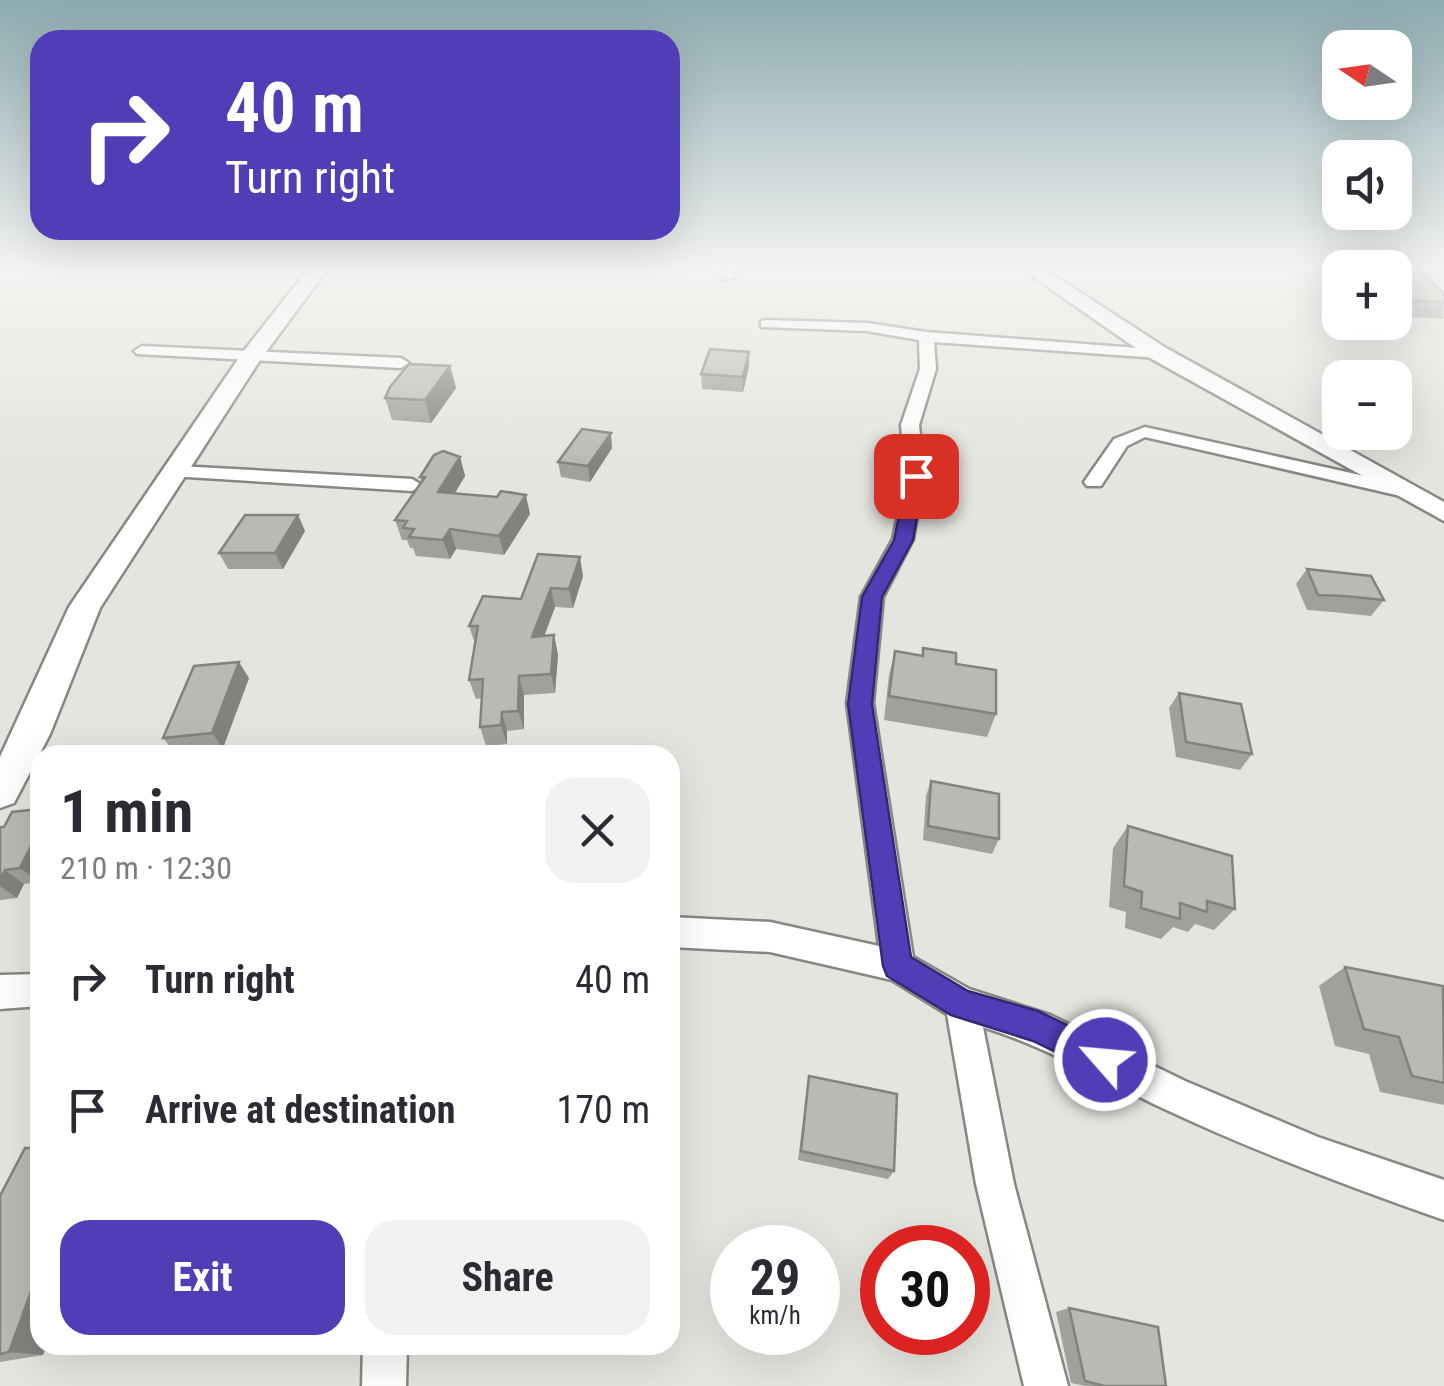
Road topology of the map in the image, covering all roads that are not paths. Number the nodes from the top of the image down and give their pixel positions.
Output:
1 (271, 332) edge
2 (892, 332) edge
3 (1125, 332) edge
4 (926, 338) junction
5 (142, 351) dead end
6 (1158, 353) junction
7 (252, 357) junction
8 (401, 362) dead end
9 (178, 472) junction
10 (1094, 482) dead end
11 (412, 484) dead end
12 (1405, 491) junction
13 (1444, 513) edge
14 (0, 792) edge
15 (680, 932) edge
16 (898, 966) junction
17 (30, 990) edge
18 (0, 992) edge
19 (962, 1004) junction
20 (1444, 1200) edge
21 (385, 1355) edge
22 (384, 1386) edge
23 (1046, 1386) edge

1 - 7 street
2 - 4 street
3 - 6 street
4 - 6 street
4 - 16 street
5 - 7 street
6 - 12 street
7 - 8 street
7 - 9 street
9 - 11 street
9 - 14 street
10 - 12 street
12 - 13 street
15 - 16 street
16 - 19 street
17 - 18 street
19 - 20 street
19 - 23 street
21 - 22 street

